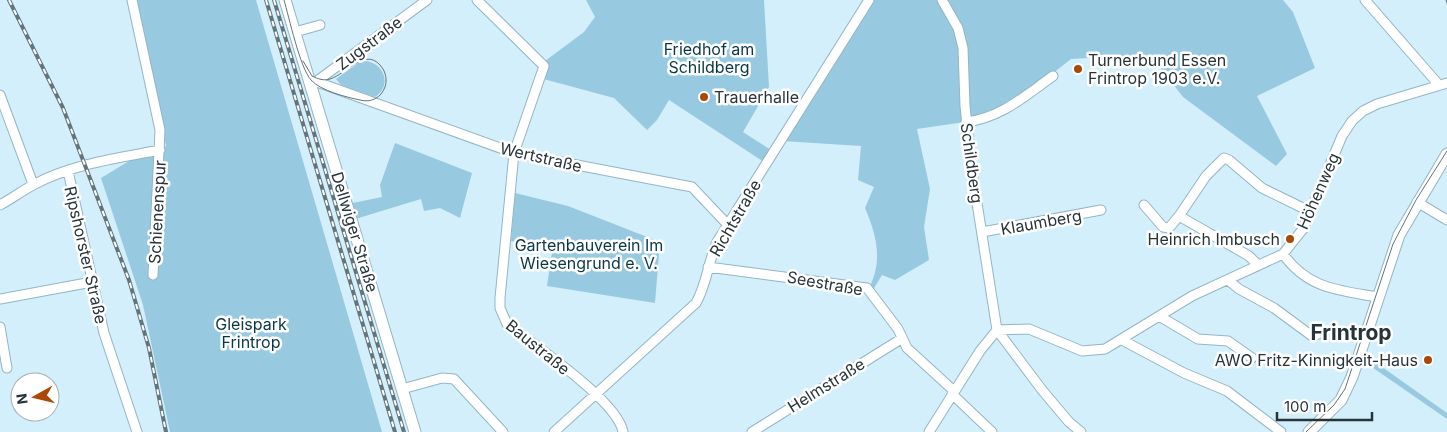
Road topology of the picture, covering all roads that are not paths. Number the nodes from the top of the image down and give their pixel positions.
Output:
1 (132, 0) edge
2 (285, 0) edge
3 (427, 0) edge
4 (477, 0) edge
5 (869, 0) edge
6 (942, 0) edge
7 (1365, 0) edge
8 (320, 25) dead end
9 (295, 32) junction
10 (1053, 76) dead end
11 (314, 83) junction
12 (1443, 84) edge
13 (0, 95) edge
14 (966, 122) junction
15 (160, 150) junction
16 (514, 153) junction
17 (1447, 154) edge
18 (68, 171) junction
19 (34, 184) junction
20 (1417, 202) junction
21 (1144, 205) dead end
22 (0, 206) edge
23 (1100, 210) dead end
24 (1311, 212) junction
25 (1179, 216) junction
26 (1447, 220) edge
27 (728, 224) junction
28 (982, 232) junction
29 (1283, 254) junction
30 (1258, 265) junction
31 (708, 267) junction
32 (153, 275) dead end
33 (1228, 280) junction
34 (92, 282) junction
35 (1377, 297) junction
36 (0, 299) edge
37 (1159, 316) junction
38 (0, 327) edge
39 (997, 330) junction
40 (1318, 334) dead end
41 (901, 338) junction
42 (1122, 340) junction
43 (1252, 358) dead end
44 (7, 368) dead end
45 (402, 389) junction
46 (953, 393) junction
47 (595, 394) junction
48 (137, 432) edge
49 (415, 432) edge
50 (503, 432) edge
51 (554, 432) edge
52 (623, 432) edge
53 (752, 432) edge
54 (929, 432) edge
55 (992, 432) edge
56 (1081, 432) edge
57 (1281, 432) edge
58 (1308, 432) edge

1 - 15 street
2 - 9 main road, Dellwiger Straße
3 - 11 street, Zugstraße
4 - 16 street
5 - 27 street, Richtstraße
6 - 14 street, Schildberg
7 - 12 street
8 - 9 street
9 - 11 main road, Dellwiger Straße
10 - 14 street
11 - 16 street, Wertstraße
11 - 45 main road, Dellwiger Straße
12 - 24 street, Höhenweg
13 - 19 street
14 - 28 street, Schildberg
15 - 18 street, Ripshorster Straße
15 - 32 street, Schienenspur
16 - 27 street, Wertstraße
16 - 47 street, Baustraße
17 - 20 main road
18 - 19 street
18 - 34 street, Ripshorster Straße
19 - 22 street
20 - 26 street
20 - 35 main road
21 - 25 street
23 - 28 street, Klaumberg
24 - 25 street
24 - 29 street, Höhenweg
25 - 30 street
27 - 31 street, Richtstraße
28 - 39 street, Schildberg
29 - 30 street, Höhenweg
29 - 35 street
30 - 33 street, Höhenweg
31 - 41 street, Seestraße
31 - 47 street, Richtstraße
33 - 37 street, Höhenweg
33 - 40 street
34 - 36 street
34 - 48 street, Ripshorster Straße
35 - 58 main road
37 - 42 street, Höhenweg
37 - 43 street
38 - 44 street
39 - 42 street, Höhenweg
39 - 46 street
39 - 56 street
41 - 46 street, Seestraße
41 - 53 street, Helmstraße
42 - 57 street
45 - 49 main road, Dellwiger Straße
45 - 50 street
46 - 54 street
46 - 55 street, Seestraße
47 - 51 street, Richtstraße
47 - 52 street, Baustraße

